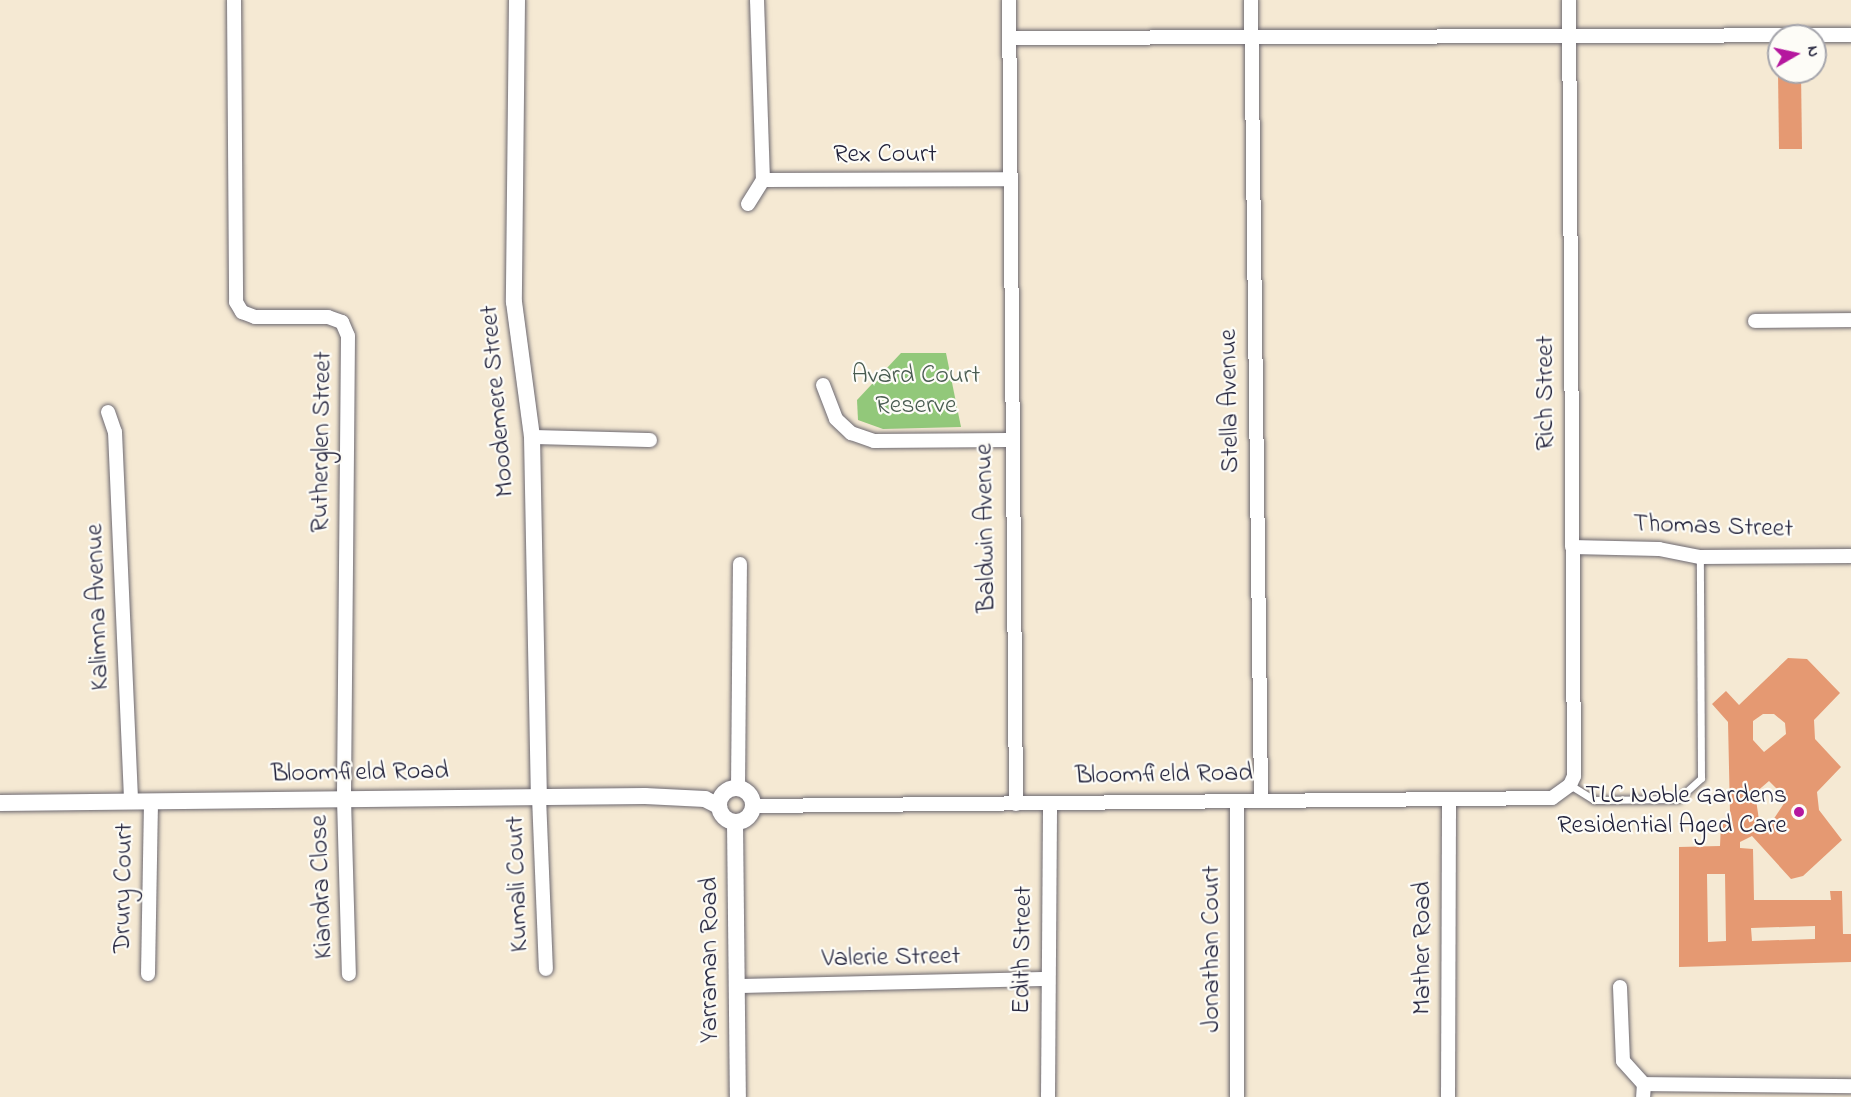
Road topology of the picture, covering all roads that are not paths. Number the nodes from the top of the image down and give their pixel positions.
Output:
1 (234, 0) edge
2 (517, 0) edge
3 (757, 0) edge
4 (1009, 0) edge
5 (1251, 0) edge
6 (1569, 0) edge
7 (1851, 35) edge
8 (1251, 37) junction
9 (1569, 37) junction
10 (1009, 38) junction
11 (1008, 179) junction
12 (763, 180) junction
13 (748, 204) dead end
14 (1851, 320) edge
15 (1755, 321) dead end
16 (823, 385) dead end
17 (108, 412) dead end
18 (532, 437) junction
19 (650, 440) dead end
20 (1009, 440) junction
21 (1572, 547) junction
22 (1851, 556) edge
23 (1700, 557) junction
24 (740, 564) dead end
25 (1570, 785) junction
26 (738, 788) junction
27 (539, 797) junction
28 (344, 799) junction
29 (1449, 799) junction
30 (1237, 801) junction
31 (1261, 801) junction
32 (131, 802) junction
33 (151, 802) junction
34 (0, 803) edge
35 (1050, 803) junction
36 (1016, 804) junction
37 (719, 806) junction
38 (753, 806) junction
39 (735, 822) junction
40 (546, 969) dead end
41 (148, 974) dead end
42 (349, 974) dead end
43 (1046, 980) junction
44 (737, 986) junction
45 (1620, 987) dead end
46 (1851, 1086) edge
47 (1644, 1091) edge
48 (1810, 1091) edge
49 (738, 1097) edge
50 (1048, 1097) edge
51 (1237, 1097) edge
52 (1448, 1097) edge

1 - 28 street, Rutherglen Street
2 - 18 street, Moodemere Street
3 - 12 street
4 - 10 street, Baldwin Avenue
5 - 8 street, Stella Avenue
6 - 9 street, Rich Street
7 - 9 street
8 - 9 street
8 - 10 street
8 - 31 street, Stella Avenue
9 - 21 street, Rich Street
10 - 11 street, Baldwin Avenue
11 - 12 street, Rex Court
11 - 20 street, Baldwin Avenue
12 - 13 street
14 - 15 street
16 - 20 street
17 - 32 street, Kalimna Avenue
18 - 19 street
18 - 27 street, Moodemere Street
20 - 36 street, Baldwin Avenue
21 - 23 street, Thomas Street
21 - 25 street, Rich Street
22 - 23 street, Thomas Street
23 - 25 lane
24 - 26 street
25 - 29 street, Bloomfield Road
26 - 37 street
26 - 38 street
27 - 28 street, Bloomfield Road
27 - 37 street, Bloomfield Road
27 - 40 street, Kumali Court
28 - 33 street, Bloomfield Road
28 - 42 street, Kiandra Close
29 - 31 street, Bloomfield Road
29 - 52 street, Mather Road
30 - 31 street, Bloomfield Road
30 - 35 street, Bloomfield Road
30 - 51 street, Jonathan Court
32 - 33 street, Bloomfield Road
32 - 34 street, Bloomfield Road
33 - 41 street, Drury Court
35 - 36 street, Bloomfield Road
35 - 43 street, Edith Street
36 - 38 street, Bloomfield Road
37 - 39 street
38 - 39 street
39 - 44 street, Yarraman Road
43 - 44 street, Valerie Street
43 - 50 street, Edith Street
44 - 49 street, Yarraman Road
45 - 47 street
46 - 48 street
47 - 48 street

